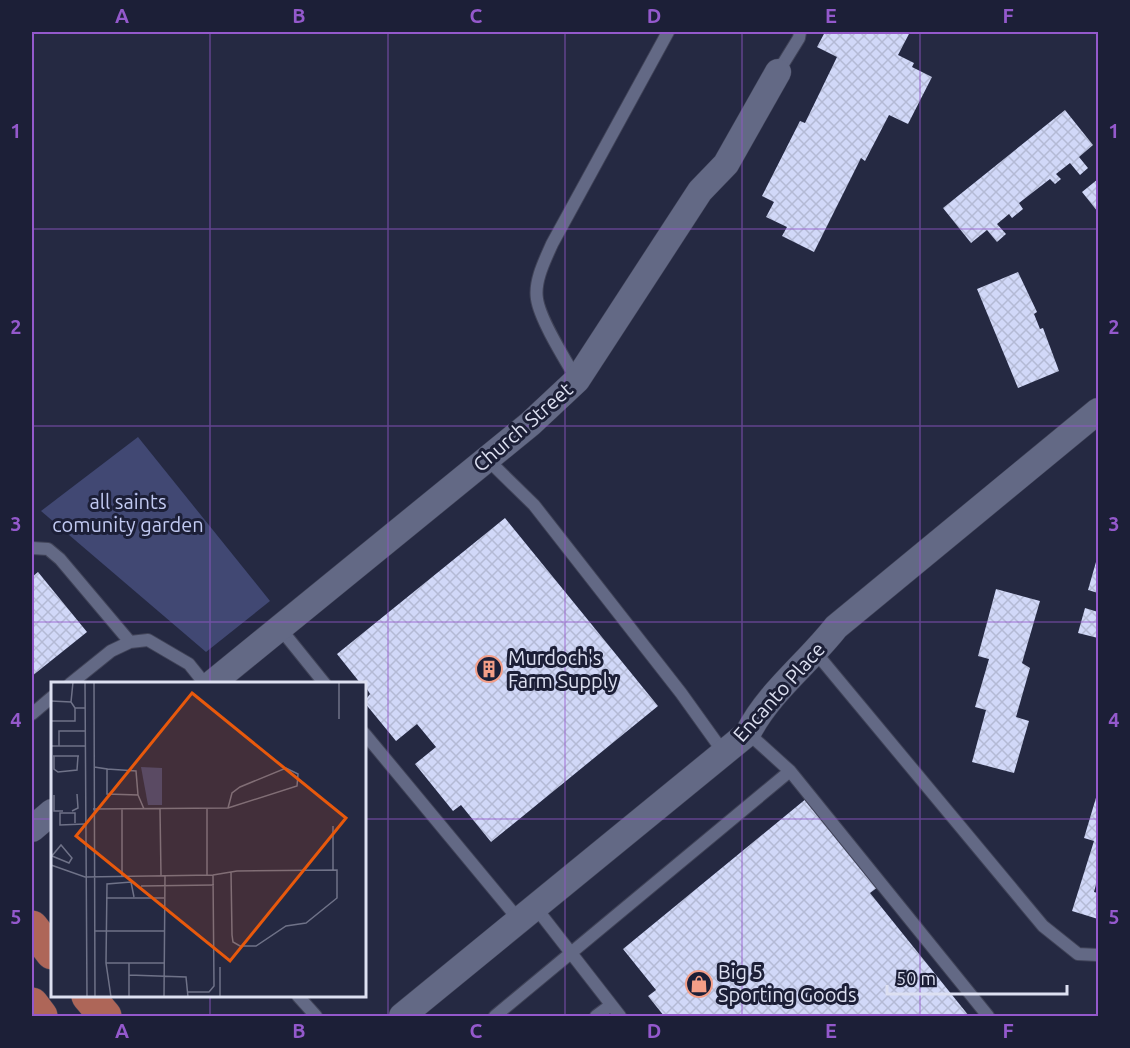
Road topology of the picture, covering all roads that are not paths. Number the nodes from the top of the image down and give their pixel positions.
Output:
1 (669, 32) edge
2 (800, 32) edge
3 (778, 72) joint
4 (577, 380) junction
5 (1098, 411) edge
6 (487, 459) junction
7 (32, 548) edge
8 (279, 627) junction
9 (130, 642) junction
10 (816, 653) junction
11 (72, 682) edge
12 (203, 682) edge
13 (213, 682) edge
14 (323, 682) edge
15 (51, 698) edge
16 (32, 714) edge
17 (748, 733) junction
18 (366, 735) edge
19 (724, 753) junction
20 (790, 771) junction
21 (51, 813) edge
22 (32, 829) edge
23 (528, 914) junction
24 (32, 927) edge
25 (51, 952) edge
26 (570, 954) junction
27 (1098, 955) edge
28 (89, 997) edge
29 (299, 997) edge
30 (32, 1004) edge
31 (611, 1005) junction
32 (41, 1017) edge
33 (105, 1017) edge
34 (316, 1017) edge
35 (402, 1017) edge
36 (495, 1017) edge
37 (597, 1017) edge
38 (620, 1017) edge
39 (988, 1017) edge

1 - 4 lane
2 - 3 lane
3 - 4 street, Church Street
4 - 6 street, Church Street
5 - 10 street, Encanto Place
6 - 8 street, Church Street
6 - 19 lane
7 - 9 lane
8 - 13 street, Church Street
8 - 14 lane
9 - 11 lane
9 - 12 lane
10 - 17 street, Encanto Place
10 - 27 lane
15 - 16 lane
17 - 19 street, Encanto Place
17 - 20 lane
18 - 23 lane
19 - 23 street, Encanto Place
20 - 26 lane
20 - 39 lane
21 - 22 street
23 - 26 lane
23 - 35 street, Encanto Place
24 - 25 highway
26 - 31 lane
26 - 36 lane
28 - 33 highway
29 - 34 lane
30 - 32 highway
31 - 37 lane
31 - 38 lane

